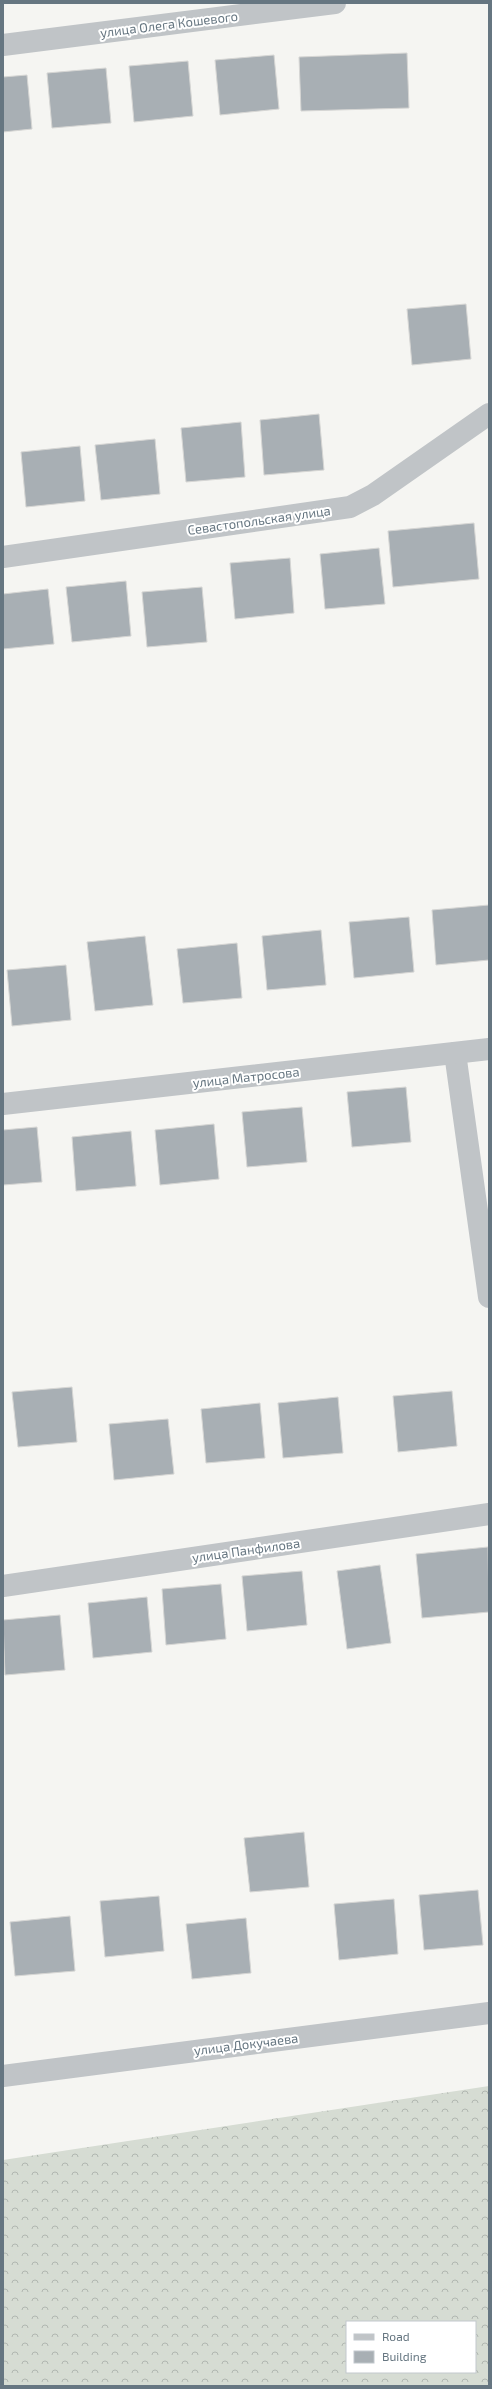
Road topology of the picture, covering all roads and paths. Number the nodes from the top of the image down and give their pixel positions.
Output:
1 (335, 3) edge
2 (3, 45) edge
3 (489, 414) edge
4 (3, 557) edge
5 (489, 1048) edge
6 (455, 1053) junction
7 (3, 1104) edge
8 (489, 1296) edge
9 (489, 1514) edge
10 (3, 1586) edge
11 (489, 2013) edge
12 (3, 2076) edge

1 - 2 street, улица Олега Кошевого
3 - 4 street, Севастопольская улица
5 - 6 street, улица Матросова
6 - 7 street, улица Матросова
6 - 8 street
9 - 10 street, улица Панфилова
11 - 12 street, улица Докучаева

